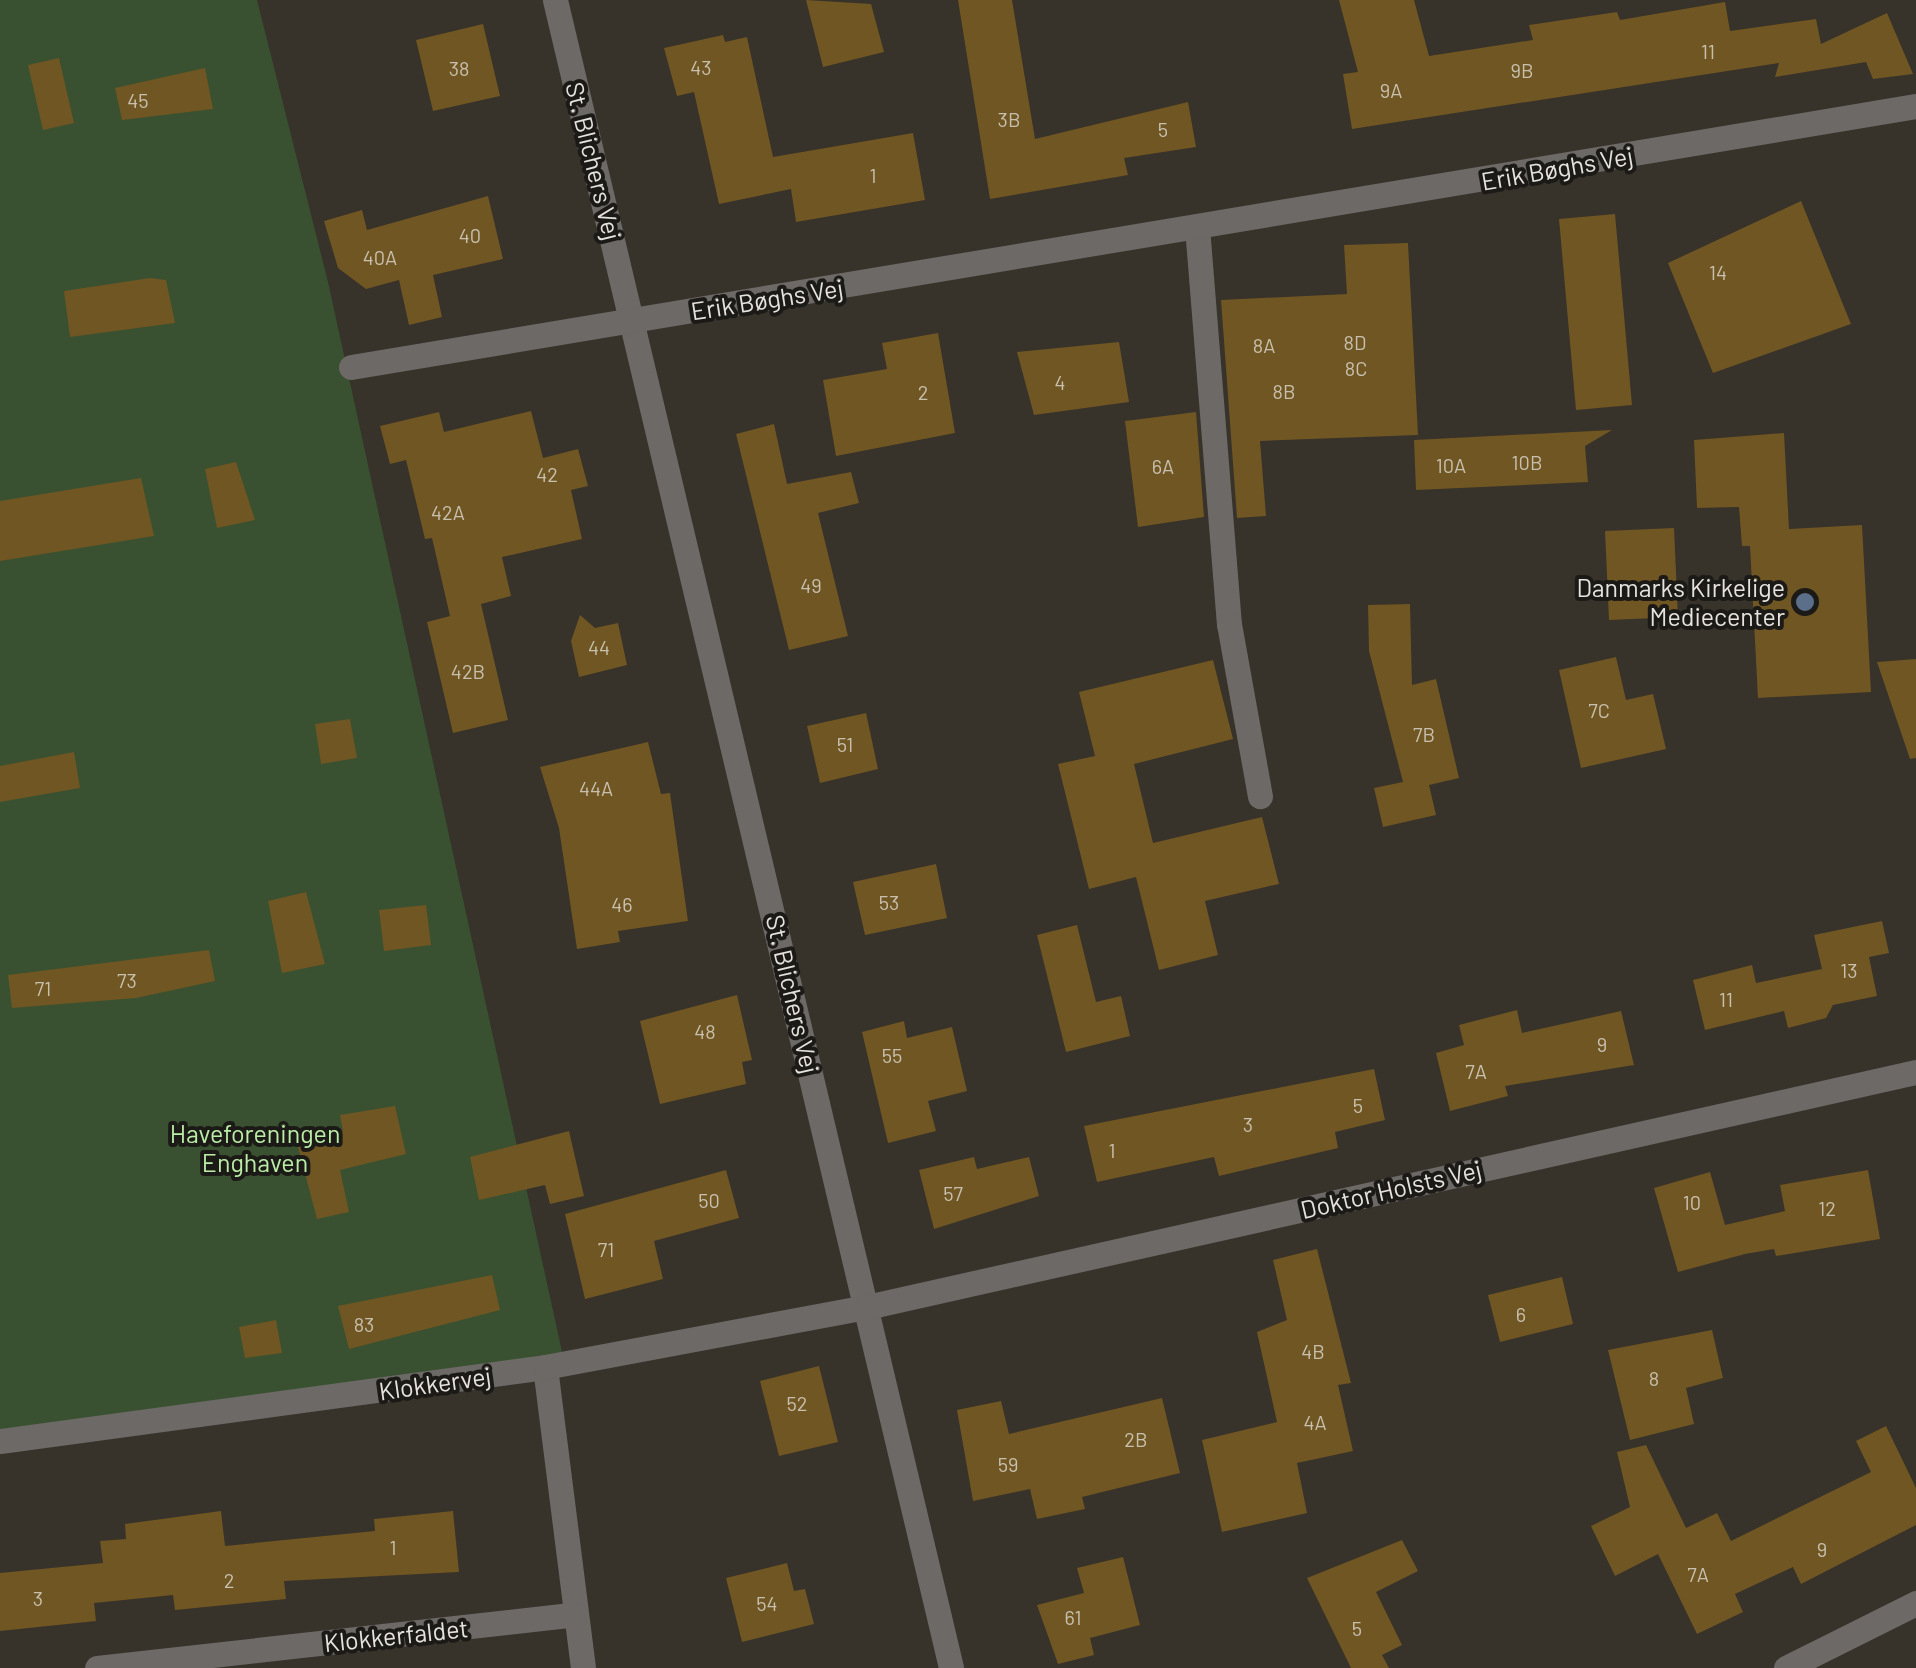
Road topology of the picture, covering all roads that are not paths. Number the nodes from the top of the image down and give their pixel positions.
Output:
1 (555, 0) edge
2 (1916, 106) edge
3 (1197, 228) junction
4 (632, 322) junction
5 (352, 367) dead end
6 (1260, 796) dead end
7 (1916, 1072) edge
8 (867, 1307) junction
9 (545, 1367) junction
10 (0, 1441) edge
11 (1916, 1603) edge
12 (575, 1614) junction
13 (97, 1668) edge
14 (583, 1668) edge
15 (951, 1668) edge
16 (1786, 1668) edge

1 - 4 street, St. Blichers Vej
2 - 3 street, Erik Bøghs Vej
3 - 4 street, Erik Bøghs Vej
3 - 6 street
4 - 5 street
4 - 8 street, St. Blichers Vej
7 - 8 street, Doktor Holsts Vej
8 - 9 street, Klokkervej
8 - 15 street, St. Blichers Vej
9 - 10 street, Klokkervej
9 - 12 street
11 - 16 street
12 - 13 street, Klokkerfaldet
12 - 14 street

